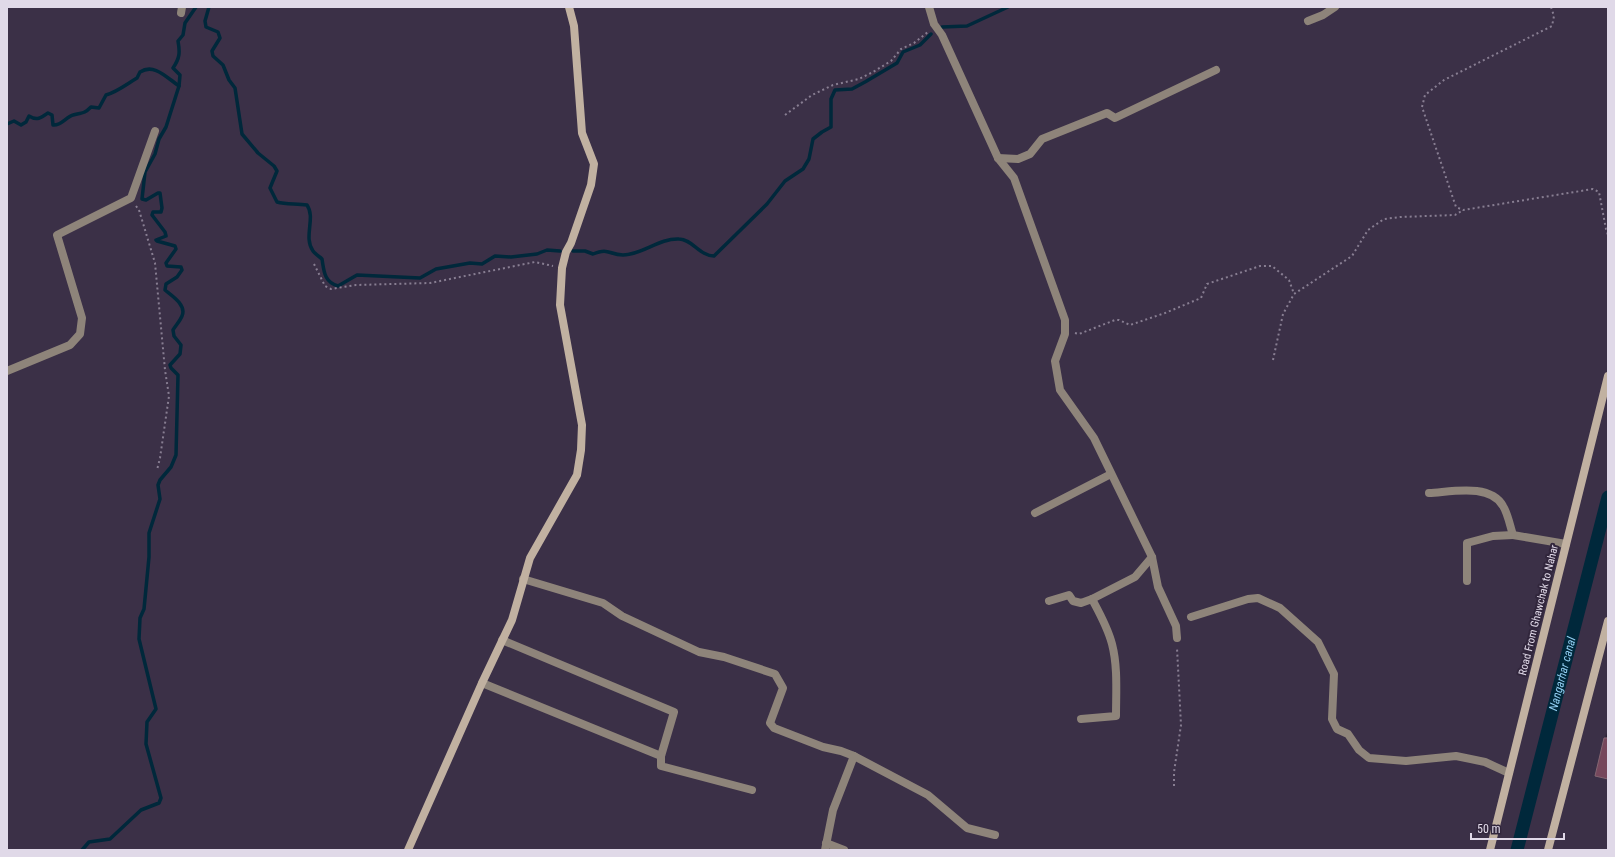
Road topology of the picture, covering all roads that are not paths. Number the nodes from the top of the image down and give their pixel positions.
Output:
1 (569, 7) edge
2 (929, 7) edge
3 (1335, 7) edge
4 (1308, 21) dead end
5 (1216, 70) dead end
6 (155, 132) dead end
7 (998, 158) junction
8 (7, 371) edge
9 (1608, 376) edge
10 (1111, 474) junction
11 (1429, 493) dead end
12 (1035, 513) dead end
13 (1513, 535) junction
14 (1566, 544) junction
15 (1152, 557) junction
16 (523, 579) junction
17 (1467, 581) dead end
18 (1092, 599) junction
19 (1049, 601) dead end
20 (1191, 617) dead end
21 (1608, 621) edge
22 (1177, 638) road end
23 (502, 640) junction
24 (482, 683) junction
25 (1081, 719) dead end
26 (661, 756) junction
27 (854, 756) junction
28 (1509, 773) junction
29 (752, 790) dead end
30 (996, 835) dead end
31 (826, 847) edge
32 (408, 850) edge
33 (844, 850) edge
34 (1490, 850) edge
35 (1548, 850) edge

1 - 16 street
2 - 7 street
3 - 4 street
5 - 7 street
6 - 8 street
7 - 10 street
9 - 14 street, Road From Ghawchak to Nahar
10 - 12 street
10 - 15 street
11 - 13 street
13 - 14 street
13 - 17 street
14 - 28 street, Road From Ghawchak to Nahar
15 - 18 street
15 - 22 street
16 - 23 street
16 - 27 street
18 - 19 street
18 - 25 street
20 - 28 street
21 - 35 street
23 - 24 street
23 - 26 street
24 - 26 street
24 - 32 street
26 - 29 street
27 - 30 street
27 - 31 street
28 - 34 street, Road From Ghawchak to Nahar
31 - 33 street

